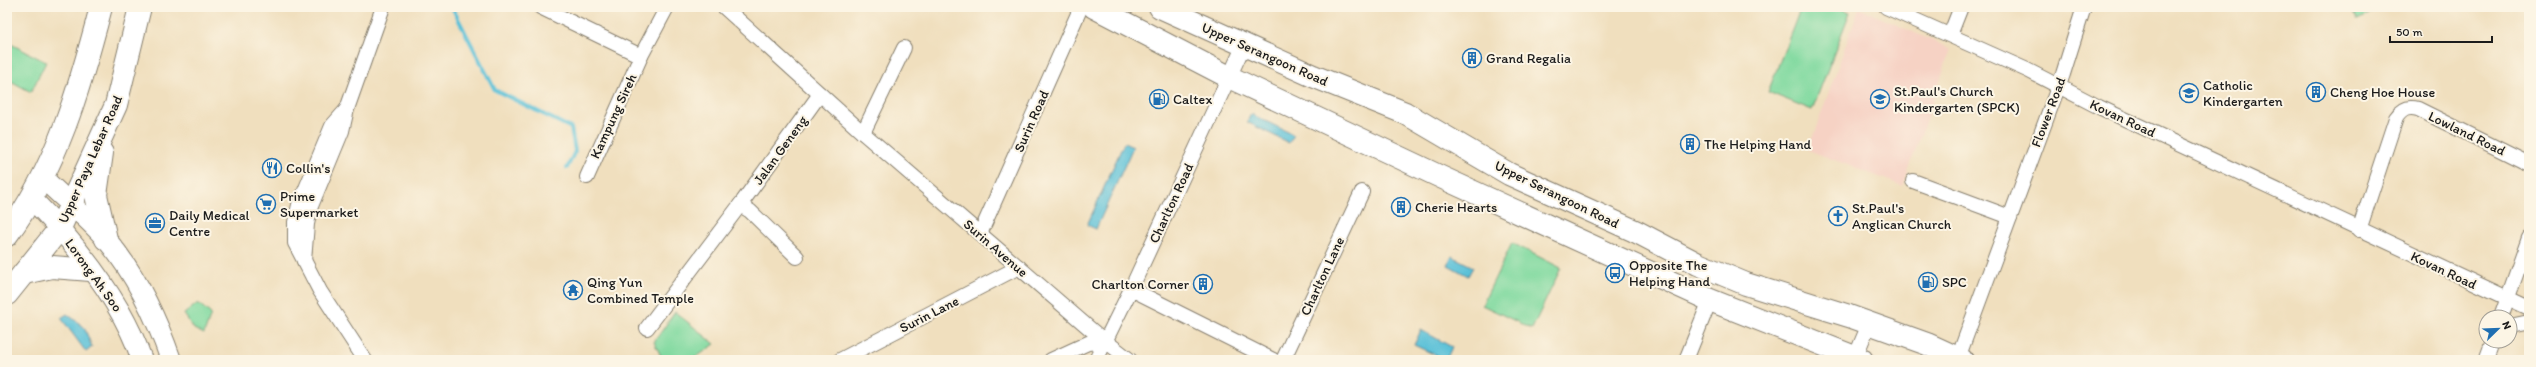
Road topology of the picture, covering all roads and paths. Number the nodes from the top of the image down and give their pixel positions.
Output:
1 (101, 7) edge
2 (140, 7) edge
3 (383, 7) edge
4 (540, 7) edge
5 (661, 7) edge
6 (667, 7) edge
7 (724, 7) edge
8 (1081, 7) edge
9 (1094, 7) edge
10 (1160, 7) edge
11 (1886, 7) edge
12 (1962, 7) edge
13 (2084, 7) edge
14 (1950, 35) junction
15 (1244, 45) junction
16 (904, 48) dead end
17 (641, 56) junction
18 (1229, 77) junction
19 (2058, 86) junction
20 (820, 94) junction
21 (116, 104) junction
22 (864, 133) junction
23 (2529, 164) edge
24 (587, 177) dead end
25 (44, 179) junction
26 (1913, 181) dead end
27 (1362, 192) dead end
28 (32, 199) junction
29 (70, 205) junction
30 (740, 205) junction
31 (2010, 217) junction
32 (60, 228) junction
33 (2359, 230) junction
34 (980, 234) junction
35 (7, 235) edge
36 (2529, 238) edge
37 (106, 239) junction
38 (797, 257) dead end
39 (1019, 267) junction
40 (91, 270) junction
41 (24, 273) junction
42 (1132, 289) junction
43 (7, 294) edge
44 (2507, 299) junction
45 (1710, 300) junction
46 (2529, 308) edge
47 (2504, 309) edge
48 (2529, 322) edge
49 (1869, 324) junction
50 (2518, 324) edge
51 (646, 328) dead end
52 (1106, 341) junction
53 (2489, 349) edge
54 (1857, 359) edge
55 (1960, 359) edge
56 (142, 360) edge
57 (171, 360) edge
58 (365, 360) edge
59 (840, 360) edge
60 (1051, 360) edge
61 (1096, 360) edge
62 (1130, 360) edge
63 (1273, 360) edge
64 (1283, 360) edge
65 (1686, 360) edge
66 (2486, 360) edge

1 - 25 main road
2 - 21 main road, Upper Paya Lebar Road
3 - 58 street
4 - 17 street
5 - 17 street, Kampung Sireh
6 - 17 street, Kampung Sireh
7 - 20 street, Surin Avenue
8 - 34 street, Surin Road
9 - 18 main road
10 - 15 main road, Upper Serangoon Road
11 - 14 street, Kovan Road
12 - 14 street
13 - 19 street, Flower Road
14 - 19 street, Kovan Road
15 - 18 street, Charlton Road
15 - 49 main road, Upper Serangoon Road
16 - 22 street
17 - 24 street, Kampung Sireh
18 - 42 street, Charlton Road
18 - 45 main road
19 - 31 street, Flower Road
19 - 33 street, Kovan Road
20 - 22 street, Surin Avenue
20 - 30 street, Jalan Geneng
21 - 29 main road, Upper Paya Lebar Road
21 - 37 main road
22 - 34 street, Surin Avenue
23 - 33 street, Lowland Road
25 - 28 main road
25 - 29 main road, Lorong Ah Soo
26 - 31 street
27 - 64 street, Charlton Lane
28 - 32 main road, Lorong Ah Soo
28 - 35 main road
29 - 32 main road, Upper Paya Lebar Road
29 - 37 main road, Lorong Ah Soo
30 - 38 street
30 - 51 street, Jalan Geneng
31 - 55 street, Flower Road
32 - 40 main road, Lorong Ah Soo
32 - 41 main road, Upper Paya Lebar Road
33 - 44 street, Kovan Road
34 - 39 street, Surin Avenue
36 - 44 street
37 - 57 main road, Lorong Ah Soo
39 - 52 street, Surin Avenue
39 - 59 street, Surin Lane
40 - 41 main road
40 - 56 main road, Lorong Ah Soo
41 - 43 main road, Upper Paya Lebar Road
42 - 52 street, Charlton Road
42 - 63 street
44 - 46 street, Kovan Road
44 - 47 street
45 - 54 main road
45 - 65 street
48 - 50 street
49 - 54 street
49 - 55 main road, Upper Serangoon Road
52 - 60 street
52 - 61 street, Charlton Road
52 - 62 street, Surin Avenue
53 - 66 street

